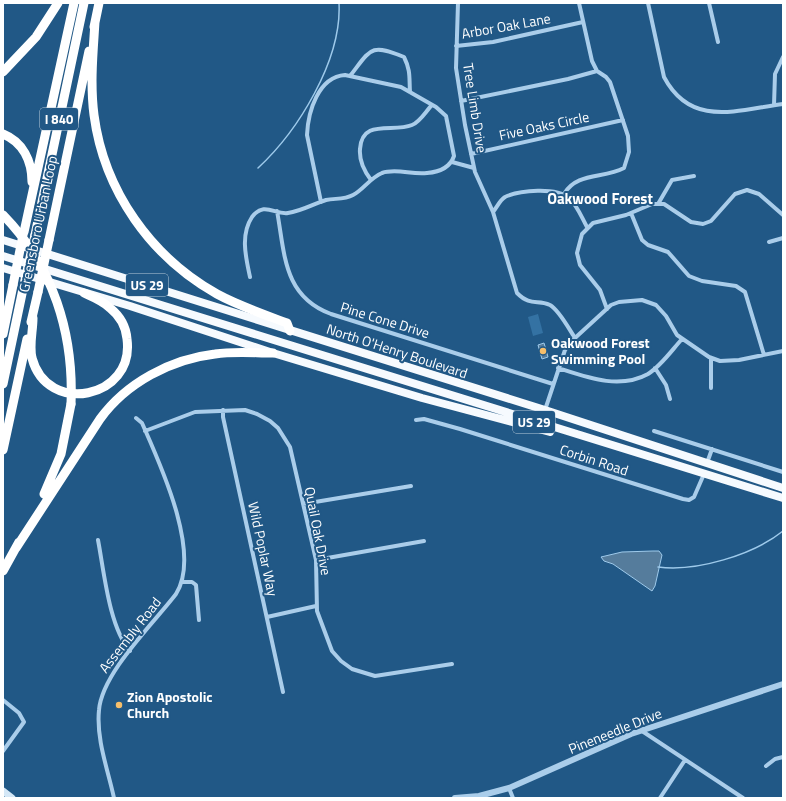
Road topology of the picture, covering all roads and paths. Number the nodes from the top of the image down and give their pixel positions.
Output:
1 (58, 3) edge
2 (74, 3) edge
3 (84, 3) edge
4 (99, 3) edge
5 (458, 3) edge
6 (579, 3) edge
7 (648, 3) edge
8 (709, 3) edge
9 (95, 22) junction
10 (583, 22) junction
11 (718, 42) dead end
12 (456, 46) junction
13 (783, 57) edge
14 (597, 71) junction
15 (3, 72) edge
16 (350, 76) junction
17 (410, 92) junction
18 (461, 101) junction
19 (783, 104) edge
20 (432, 105) junction
21 (774, 106) junction
22 (623, 120) junction
23 (3, 134) edge
24 (471, 154) junction
25 (452, 162) junction
26 (474, 168) junction
27 (694, 176) dead end
28 (371, 180) junction
29 (564, 194) junction
30 (32, 195) junction
31 (321, 202) junction
32 (658, 204) junction
33 (276, 211) junction
34 (493, 212) junction
35 (631, 213) junction
36 (3, 215) edge
37 (783, 215) edge
38 (587, 227) junction
39 (783, 238) edge
40 (3, 240) edge
41 (769, 242) dead end
42 (3, 256) edge
43 (3, 268) edge
44 (250, 277) dead end
45 (84, 293) junction
46 (8, 309) junction
47 (607, 309) junction
48 (32, 318) junction
49 (3, 321) edge
50 (290, 330) junction
51 (3, 334) edge
52 (575, 338) junction
53 (682, 339) junction
54 (783, 351) edge
55 (273, 353) junction
56 (764, 355) junction
57 (711, 358) junction
58 (558, 368) junction
59 (655, 368) junction
60 (3, 384) edge
61 (552, 384) junction
62 (711, 388) dead end
63 (670, 399) dead end
64 (223, 410) junction
65 (545, 410) junction
66 (136, 418) dead end
67 (416, 420) dead end
68 (145, 431) junction
69 (654, 431) dead end
70 (619, 448) junction
71 (712, 449) junction
72 (3, 450) edge
73 (707, 464) junction
74 (783, 472) edge
75 (705, 474) junction
76 (411, 486) dead end
77 (781, 487) edge
78 (783, 498) edge
79 (303, 504) junction
80 (98, 540) dead end
81 (424, 542) dead end
82 (16, 548) junction
83 (316, 560) junction
84 (3, 571) edge
85 (182, 582) junction
86 (316, 606) junction
87 (267, 617) junction
88 (199, 620) dead end
89 (130, 651) junction
90 (452, 664) dead end
91 (783, 684) edge
92 (283, 692) dead end
93 (3, 700) edge
94 (642, 731) junction
95 (3, 751) edge
96 (783, 757) edge
97 (685, 760) junction
98 (766, 766) dead end
99 (509, 788) junction
100 (3, 791) edge
101 (12, 798) edge
102 (114, 798) edge
103 (456, 798) edge
104 (513, 798) edge
105 (660, 798) edge
106 (743, 798) edge

1 - 15 highway
2 - 30 highway
3 - 60 highway, Greensboro Urban Loop / I 840, bridge
4 - 9 highway, Greensboro Urban Loop
5 - 12 street, Tree Limb Drive
6 - 10 street
7 - 21 street
8 - 11 street
9 - 48 highway, Greensboro Urban Loop, bridge
9 - 50 highway
10 - 12 street, Arbor Oak Lane
10 - 14 street
12 - 18 street, Tree Limb Drive
13 - 21 street
14 - 18 street
14 - 22 street
16 - 17 street
16 - 17 street
16 - 31 street
17 - 20 street
18 - 24 street, Tree Limb Drive
19 - 21 street
20 - 25 street
20 - 28 street
22 - 24 street, Five Oaks Circle
22 - 29 street
23 - 30 highway
24 - 26 street, Tree Limb Drive
25 - 26 street
25 - 28 street
26 - 34 street, Tree Limb Drive
27 - 32 street
28 - 31 street
29 - 34 street
29 - 38 street
30 - 46 highway, bridge
31 - 33 street
32 - 35 street
32 - 37 street
33 - 44 street
33 - 61 street, Pine Cone Drive
34 - 52 street, Tree Limb Drive
35 - 38 street
35 - 56 street
36 - 82 highway, bridge
38 - 47 street
39 - 41 street
40 - 50 highway, North O'Henry Boulevard / US 29
42 - 70 highway, North O'Henry Boulevard / US 29
43 - 45 highway
45 - 48 highway
45 - 55 highway
46 - 49 highway
46 - 51 highway
47 - 52 street
47 - 53 street
48 - 72 highway, Greensboro Urban Loop
50 - 65 highway, North O'Henry Boulevard / US 29
52 - 58 street
53 - 57 street
53 - 59 street
54 - 56 street
55 - 70 highway
55 - 82 highway
56 - 57 street
57 - 62 street
58 - 59 street
58 - 61 street
59 - 63 street
61 - 65 street
64 - 68 street, Quail Oak Drive
64 - 79 street, Quail Oak Drive
64 - 87 street, Wild Poplar Way
65 - 73 highway, North O'Henry Boulevard / US 29
66 - 68 street, Assembly Road
67 - 75 street, Corbin Road
68 - 85 street, Assembly Road
69 - 71 street
70 - 75 highway, North O'Henry Boulevard / US 29
71 - 73 street
71 - 74 street
73 - 77 highway, North O'Henry Boulevard / US 29
75 - 77 highway
75 - 78 highway, North O'Henry Boulevard / US 29
76 - 79 street
79 - 83 street, Quail Oak Drive
80 - 89 street
81 - 83 street
82 - 84 highway
83 - 86 street, Quail Oak Drive
85 - 88 street
85 - 89 street, Assembly Road
86 - 87 street
86 - 90 street, Quail Oak Drive
87 - 92 street, Wild Poplar Way
89 - 102 street, Assembly Road
91 - 94 street, Pineneedle Drive
93 - 95 street
94 - 97 street
94 - 99 street, Pineneedle Drive
96 - 98 street
97 - 105 street
97 - 106 street
99 - 103 street, Pineneedle Drive
99 - 104 street
100 - 101 main road

